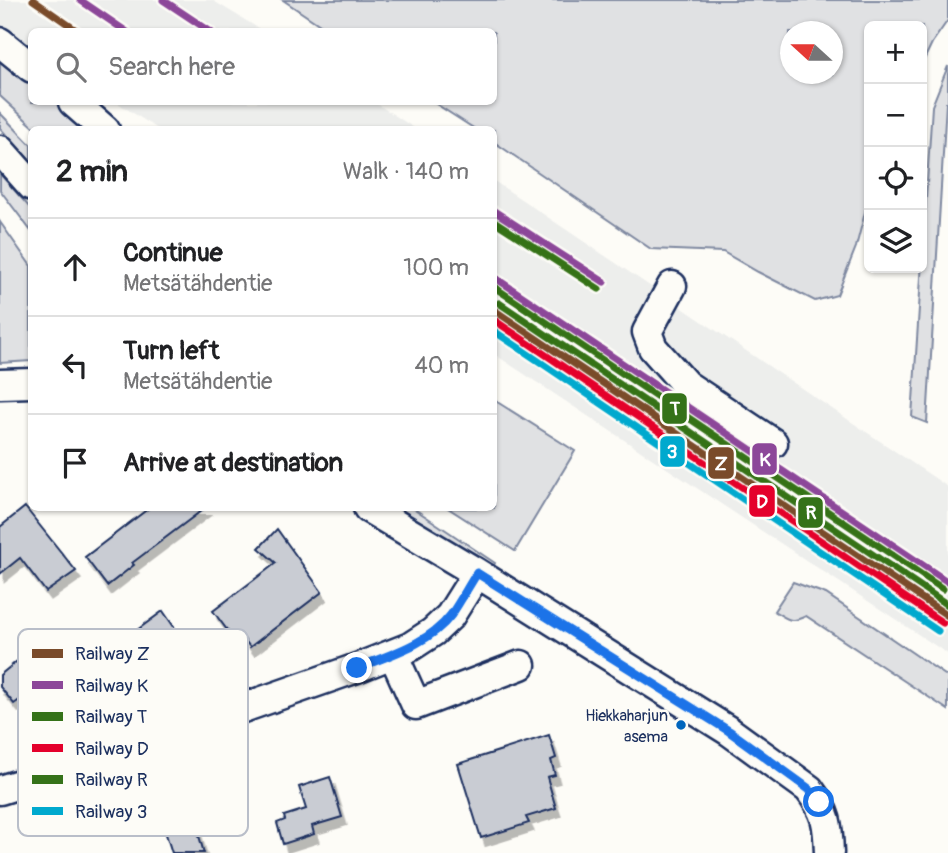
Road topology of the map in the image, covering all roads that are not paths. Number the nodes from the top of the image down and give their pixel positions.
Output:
1 (0, 42) edge
2 (28, 65) edge
3 (76, 105) edge
4 (100, 126) edge
5 (0, 150) edge
6 (28, 182) edge
7 (672, 286) dead end
8 (28, 383) edge
9 (0, 384) edge
10 (773, 443) dead end
11 (373, 511) edge
12 (477, 573) junction
13 (393, 654) junction
14 (521, 665) dead end
15 (248, 706) edge
16 (18, 784) edge
17 (0, 790) edge
18 (829, 853) edge

1 - 2 street
3 - 4 street
5 - 6 street
7 - 10 street
8 - 9 street
11 - 12 street
12 - 13 street
12 - 18 street
13 - 14 street
13 - 15 street
16 - 17 street

